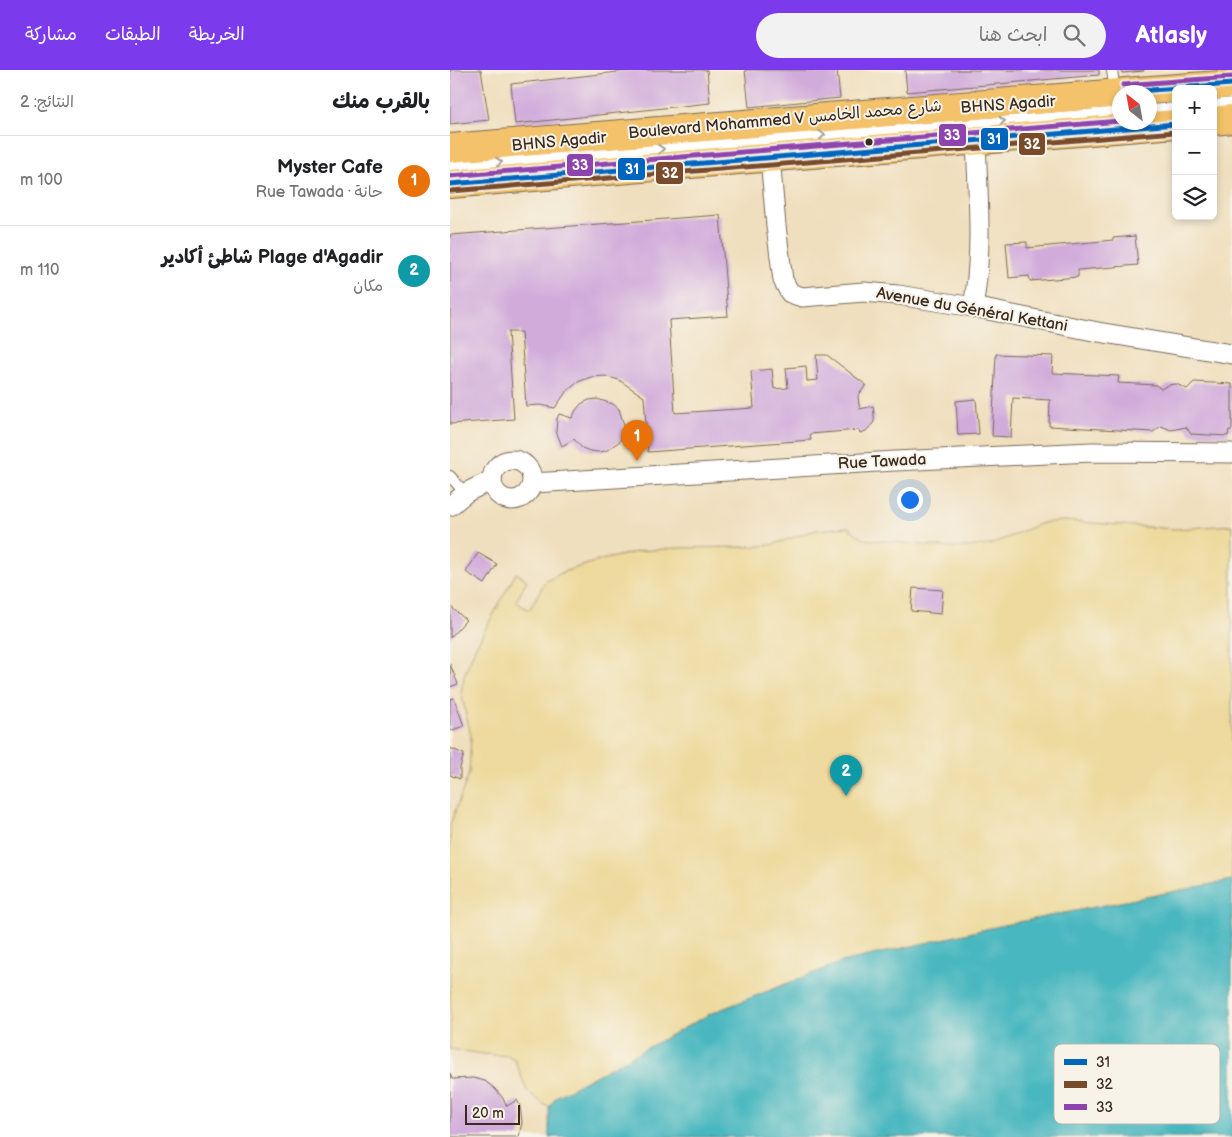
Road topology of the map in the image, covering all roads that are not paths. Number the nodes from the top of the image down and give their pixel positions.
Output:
1 (1232, 84) edge
2 (1157, 91) edge
3 (1232, 93) edge
4 (1112, 94) edge
5 (1217, 94) edge
6 (1112, 95) edge
7 (1112, 95) edge
8 (1172, 98) edge
9 (1157, 99) edge
10 (1232, 103) edge
11 (1217, 105) edge
12 (1172, 108) edge
13 (1157, 109) edge
14 (1232, 119) edge
15 (1217, 121) edge
16 (1172, 124) edge
17 (976, 140) junction
18 (450, 148) edge
19 (450, 154) edge
20 (770, 157) junction
21 (450, 166) edge
22 (450, 184) edge
23 (973, 307) junction
24 (1232, 354) edge
25 (1232, 453) edge
26 (450, 476) edge
27 (492, 480) junction
28 (533, 482) junction
29 (465, 493) junction
30 (450, 506) edge

1 - 2 main road, Boulevard Mohammed V شارع محمد الخامس
3 - 5 lane
4 - 18 main road, Boulevard Mohammed V شارع محمد الخامس
6 - 19 lane
21 -> 7 lane, BHNS Agadir
8 - 9 lane
10 - 11 lane
12 - 13 lane
14 - 15 main road
16 - 17 main road
17 - 20 main road
17 - 23 street
20 - 22 main road
20 - 23 street, Avenue du Général Kettani
23 - 24 street, Avenue du Général Kettani
25 - 28 street, Rue Tawada
26 - 29 lane
27 - 28 street
27 - 28 street
27 - 29 street
29 - 30 street

